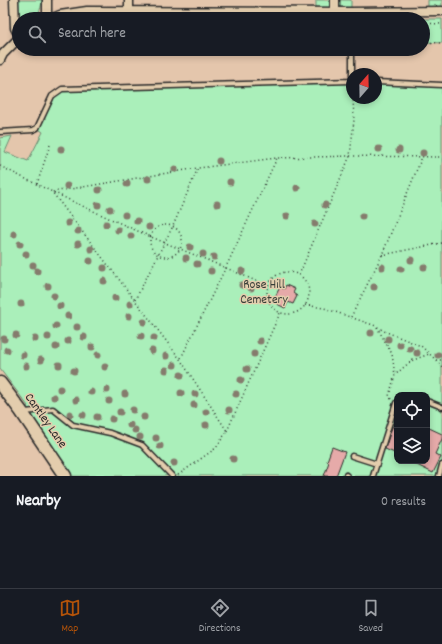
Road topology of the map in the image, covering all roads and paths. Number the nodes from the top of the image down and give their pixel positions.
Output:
1 (14, 0) edge
2 (47, 0) edge
3 (129, 0) edge
4 (335, 0) edge
5 (128, 11) junction
6 (442, 11) edge
7 (14, 12) edge
8 (48, 12) edge
9 (76, 12) edge
10 (335, 12) joint
11 (419, 12) edge
12 (430, 23) edge
13 (442, 24) edge
14 (430, 42) edge
15 (442, 43) edge
16 (12, 44) edge
17 (352, 56) edge
18 (0, 60) edge
19 (352, 68) edge
20 (346, 81) edge
21 (382, 82) edge
22 (442, 85) edge
23 (353, 104) edge
24 (0, 132) edge
25 (50, 144) dead end
26 (350, 156) junction
27 (422, 157) junction
28 (442, 157) edge
29 (277, 158) junction
30 (0, 166) edge
31 (198, 168) junction
32 (37, 184) junction
33 (52, 192) junction
34 (173, 226) junction
35 (150, 236) junction
36 (165, 242) junction
37 (442, 243) edge
38 (180, 248) junction
39 (382, 255) junction
40 (158, 256) junction
41 (226, 267) junction
42 (299, 275) junction
43 (267, 286) junction
44 (134, 301) junction
45 (305, 305) junction
46 (280, 313) junction
47 (351, 317) junction
48 (376, 326) junction
49 (429, 354) junction
50 (180, 359) junction
51 (436, 360) junction
52 (442, 360) edge
53 (442, 367) edge
54 (395, 375) junction
55 (0, 383) edge
56 (394, 401) edge
57 (430, 403) edge
58 (442, 408) edge
59 (394, 409) edge
60 (22, 412) junction
61 (226, 431) junction
62 (352, 456) dead end
63 (377, 464) junction
64 (442, 465) edge
65 (65, 476) edge
66 (172, 476) edge
67 (176, 476) edge
68 (373, 476) edge
69 (439, 476) edge

1 - 7 street
2 - 8 street
3 - 5 street
4 - 10 street
5 - 9 street
5 - 10 street
6 - 11 street
12 - 13 path
14 - 15 path
16 - 18 street
17 - 19 lane
20 - 24 lane
21 - 22 lane
23 - 26 path
25 - 32 path
26 - 27 path
26 - 29 path
26 - 42 path
27 - 28 path
27 - 39 path
29 - 31 path
29 - 41 path
30 - 32 path
31 - 33 path
31 - 34 path
32 - 33 path
33 - 35 path
33 - 44 path
34 - 35 path
34 - 36 path
34 - 38 path
35 - 36 path
35 - 40 path
36 - 38 path
36 - 40 path
37 - 39 path
38 - 40 path
38 - 41 path
39 - 47 path
40 - 44 path
41 - 43 path
41 - 50 path
42 - 43 path
42 - 45 path
43 - 46 path
44 - 50 path
45 - 46 path
45 - 47 path
46 - 61 path
47 - 48 path
48 - 49 path
48 - 54 path
49 - 51 path
49 - 54 path
50 - 61 path
51 - 52 path
51 - 53 path
54 - 56 path
55 - 60 main road, Cantley Lane
57 - 58 lane
59 - 63 lane
60 - 65 main road, Cantley Lane
60 - 66 lane
61 - 67 path
62 - 63 lane
63 - 68 lane
64 - 69 lane

